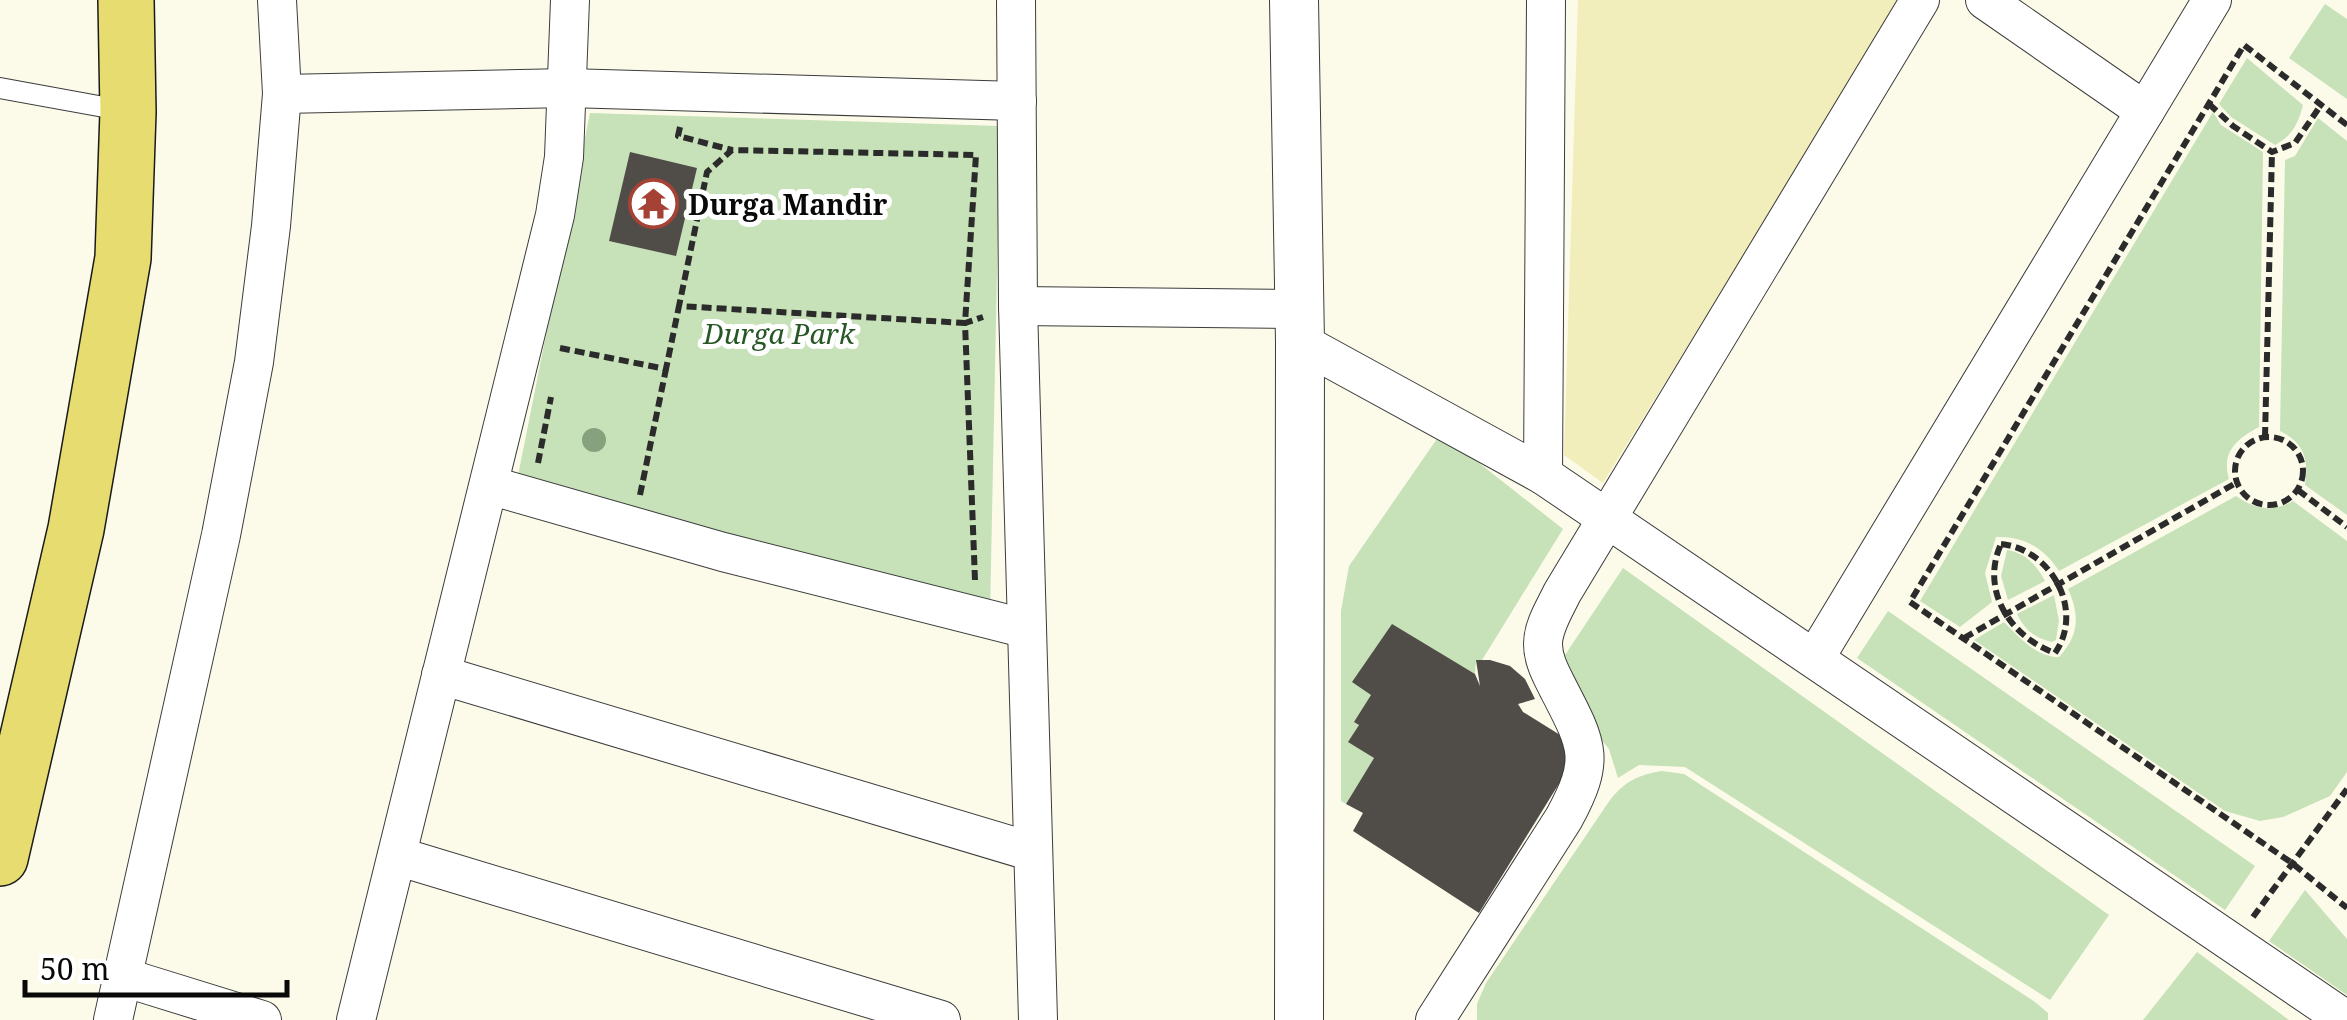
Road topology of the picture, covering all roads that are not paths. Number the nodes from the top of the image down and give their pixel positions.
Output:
1 (126, 0) edge
2 (277, 0) edge
3 (570, 0) edge
4 (1016, 0) edge
5 (1294, 0) edge
6 (1546, 0) edge
7 (1920, 0) edge
8 (1985, 0) edge
9 (2212, 0) edge
10 (0, 88) edge
11 (568, 88) junction
12 (282, 94) junction
13 (1017, 101) junction
14 (2145, 111) junction
15 (128, 112) junction
16 (1018, 306) junction
17 (1299, 326) junction
18 (1543, 475) junction
19 (489, 485) junction
20 (1608, 517) junction
21 (1028, 629) junction
22 (1815, 658) junction
23 (442, 675) junction
24 (1033, 852) junction
25 (397, 856) junction
26 (0, 858) edge
27 (123, 977) junction
28 (113, 1020) edge
29 (262, 1020) edge
30 (356, 1020) edge
31 (941, 1020) edge
32 (1038, 1020) edge
33 (1299, 1020) edge
34 (1435, 1020) edge
35 (2345, 1020) edge

1 - 15 main road
2 - 12 street
3 - 11 street
4 - 13 street
5 - 17 street
6 - 18 street
7 - 20 street
8 - 14 street
9 - 14 street
10 - 15 lane
11 - 12 street
11 - 13 street
11 - 19 street
12 - 27 street
13 - 16 street
14 - 22 street
15 - 26 main road
16 - 17 street
16 - 21 street
17 - 18 street
17 - 33 street
18 - 20 street
19 - 21 street
19 - 23 street
20 - 22 street
20 - 34 street
21 - 24 street
22 - 35 street
23 - 24 street
23 - 25 street
24 - 32 street
25 - 30 street
25 - 31 street
27 - 28 street
27 - 29 street

